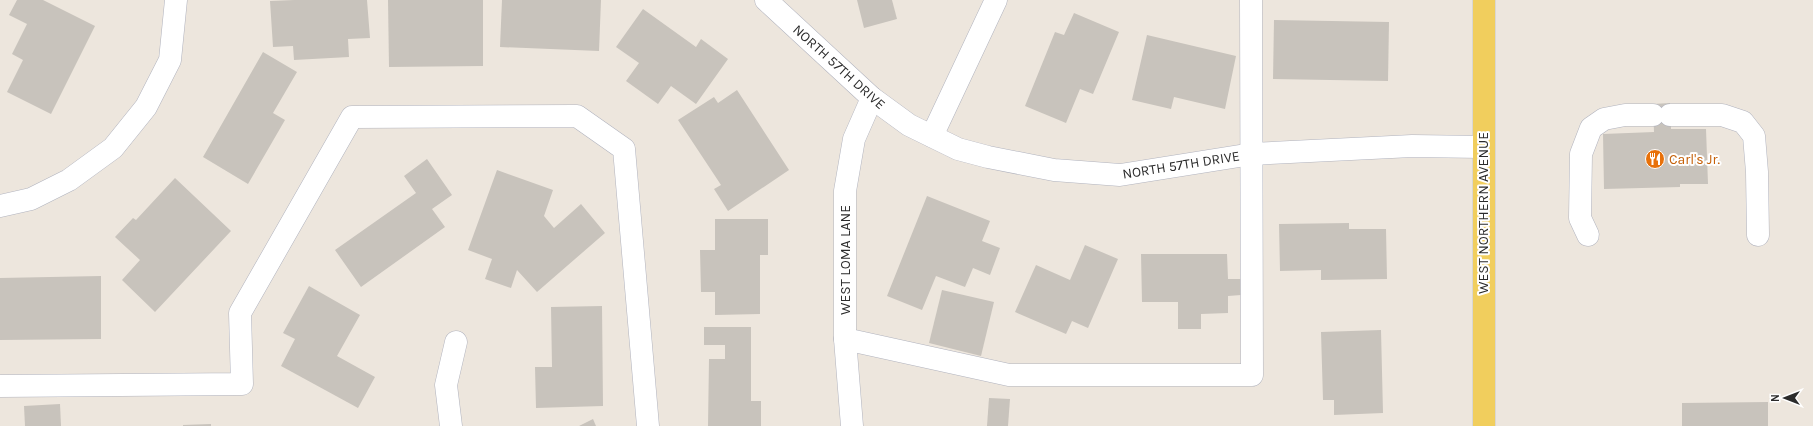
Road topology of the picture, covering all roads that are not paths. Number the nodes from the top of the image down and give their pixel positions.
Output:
1 (176, 0) edge
2 (766, 0) edge
3 (996, 0) edge
4 (1251, 0) edge
5 (1484, 0) edge
6 (872, 98) junction
7 (932, 136) junction
8 (1483, 147) junction
9 (1252, 154) junction
10 (0, 206) edge
11 (1588, 235) dead end
12 (1758, 235) dead end
13 (845, 339) junction
14 (456, 342) dead end
15 (0, 386) edge
16 (451, 426) edge
17 (648, 426) edge
18 (852, 426) edge
19 (1484, 426) edge

1 - 10 street
2 - 6 street, NORTH 57TH DRIVE
3 - 7 street
4 - 9 street
5 - 8 main road, WEST NORTHERN AVENUE
6 - 7 street, NORTH 57TH DRIVE
6 - 13 street, WEST LOMA LANE
7 - 9 street, NORTH 57TH DRIVE
8 - 9 street, NORTH 57TH DRIVE
8 - 19 main road, WEST NORTHERN AVENUE
9 - 13 street
11 - 12 street
13 - 18 street, WEST LOMA LANE
14 - 16 street
15 - 17 street

